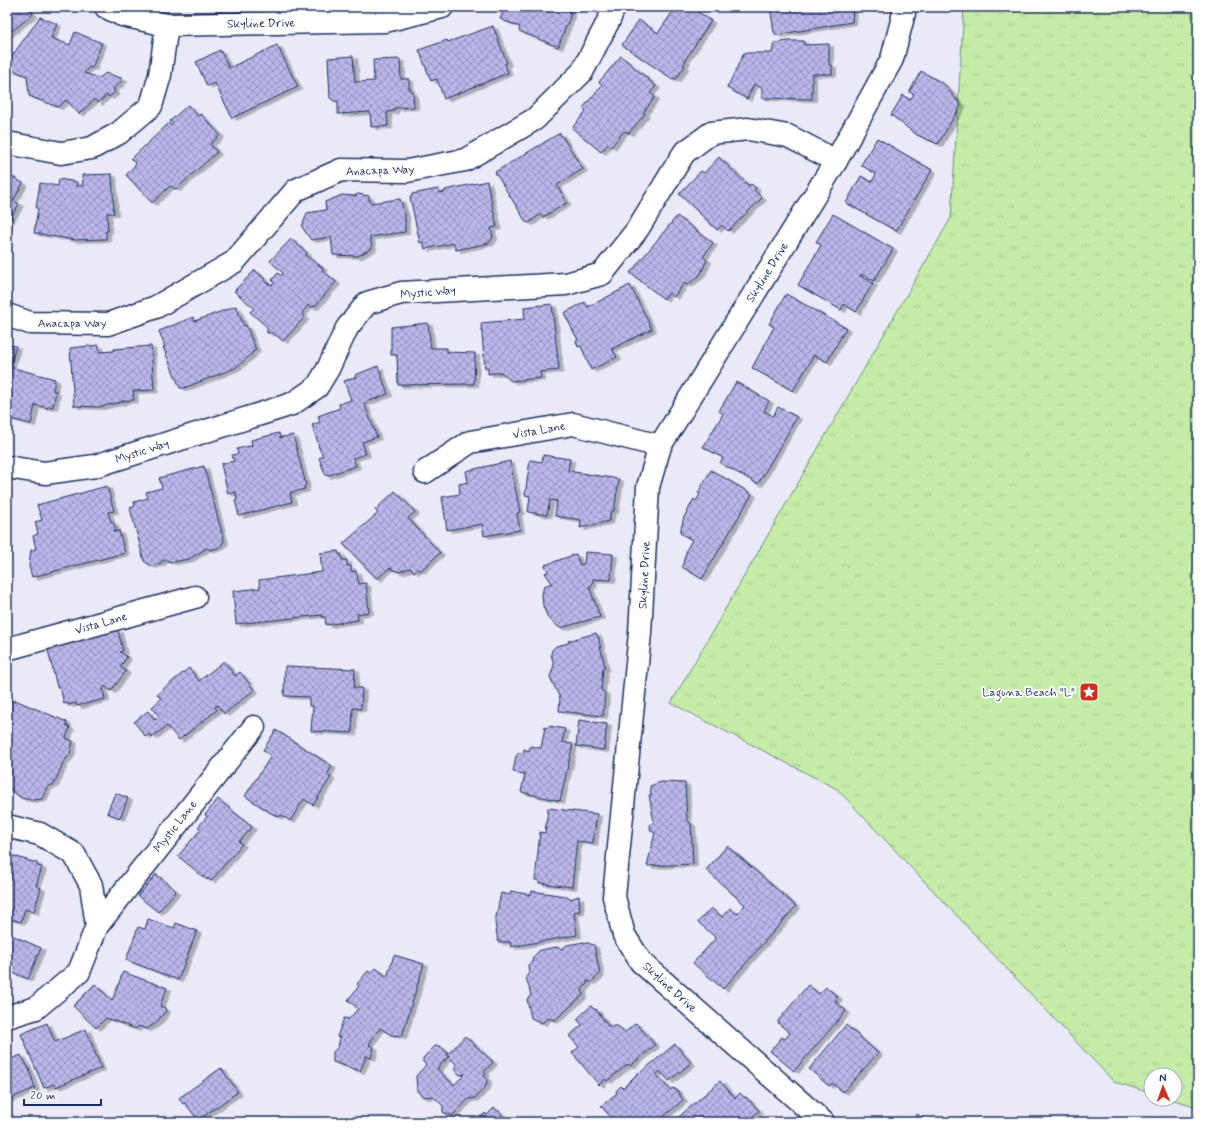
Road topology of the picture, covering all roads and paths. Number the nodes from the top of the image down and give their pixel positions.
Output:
1 (106, 7) edge
2 (442, 7) edge
3 (614, 7) edge
4 (904, 7) edge
5 (167, 26) junction
6 (7, 143) edge
7 (836, 161) junction
8 (7, 315) edge
9 (660, 446) junction
10 (7, 467) edge
11 (425, 472) dead end
12 (195, 597) dead end
13 (7, 649) edge
14 (254, 727) dead end
15 (7, 826) edge
16 (97, 926) junction
17 (7, 1017) edge
18 (823, 1122) edge

1 - 5 street, Skyline Drive
2 - 5 street, Skyline Drive
3 - 8 street, Anacapa Way
4 - 7 street, Skyline Drive
5 - 6 street
7 - 9 street, Skyline Drive
7 - 10 street, Mystic Way
9 - 11 street, Vista Lane
9 - 18 street, Skyline Drive
12 - 13 street, Vista Lane
14 - 16 street, Mystic Lane
15 - 16 street
16 - 17 street

